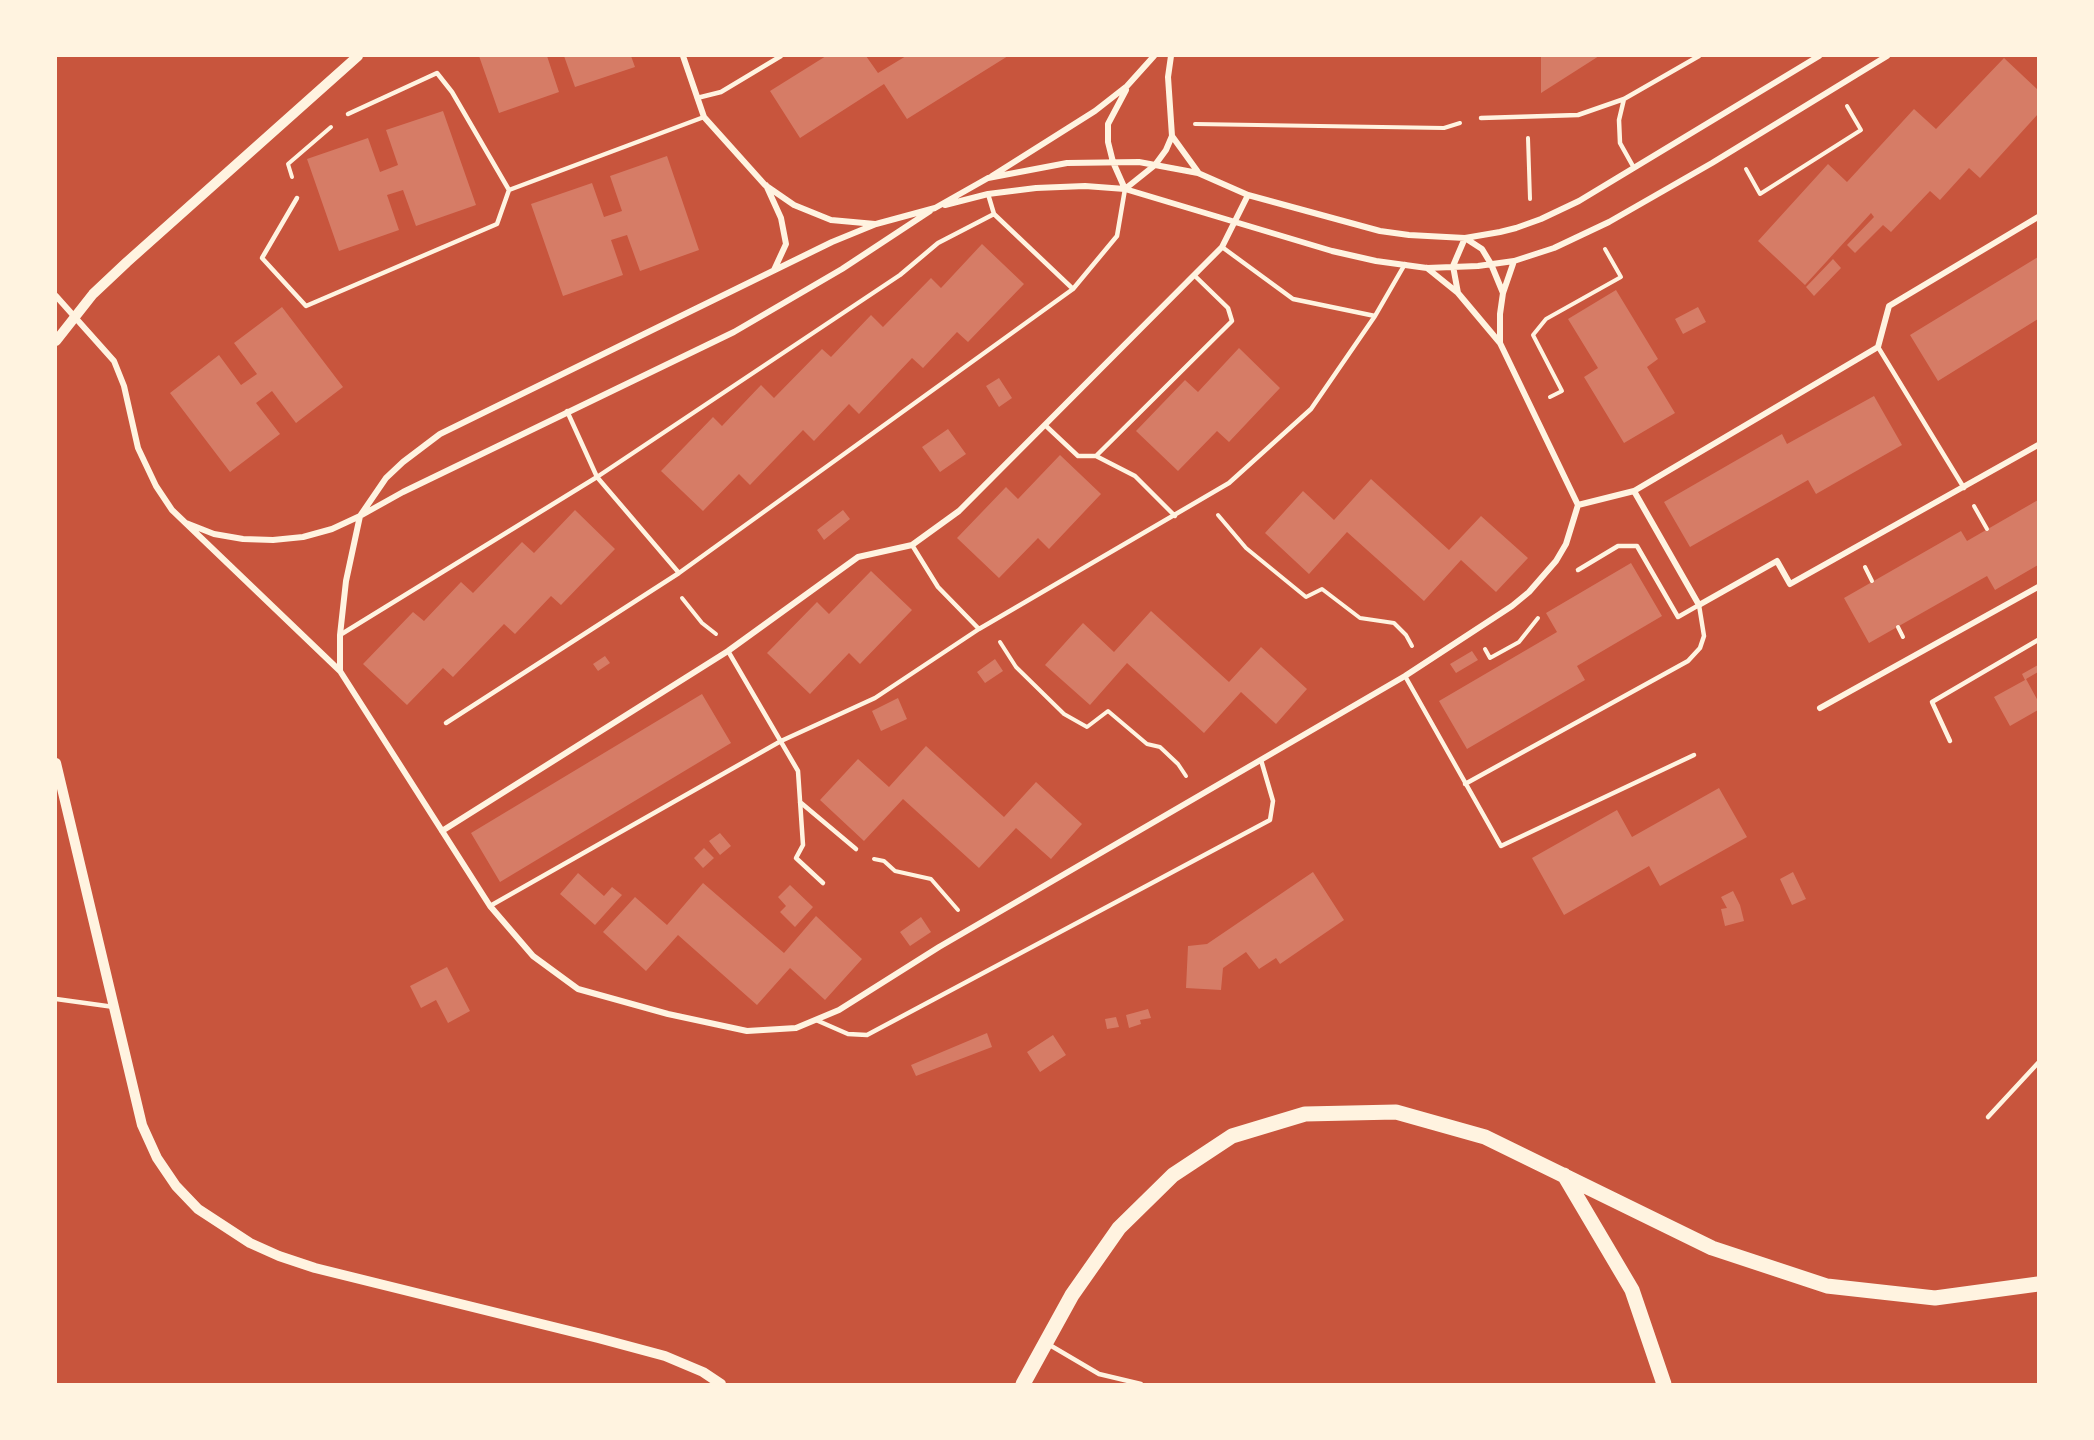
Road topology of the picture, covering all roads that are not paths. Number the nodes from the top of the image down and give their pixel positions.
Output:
1 (358, 56) edge
2 (683, 56) edge
3 (781, 56) edge
4 (1154, 56) edge
5 (1171, 56) edge
6 (1699, 56) edge
7 (1819, 56) edge
8 (1887, 56) edge
9 (1127, 86) junction
10 (697, 98) junction
11 (1624, 99) junction
12 (348, 114) road end
13 (704, 117) junction
14 (1481, 118) road end
15 (1172, 136) junction
16 (1113, 162) junction
17 (1155, 165) junction
18 (1634, 168) junction
19 (1198, 173) junction
20 (988, 178) junction
21 (765, 185) junction
22 (509, 189) junction
23 (1125, 189) junction
24 (988, 194) junction
25 (1248, 195) junction
26 (297, 198) road end
27 (935, 208) junction
28 (994, 214) junction
29 (2038, 217) edge
30 (1234, 223) junction
31 (876, 224) junction
32 (1465, 238) junction
33 (1222, 247) junction
34 (1514, 261) junction
35 (1405, 264) junction
36 (1491, 264) junction
37 (1453, 266) junction
38 (1427, 268) junction
39 (774, 270) junction
40 (1195, 276) junction
41 (1073, 289) junction
42 (1458, 293) junction
43 (1503, 293) junction
44 (56, 296) edge
45 (1375, 316) junction
46 (56, 341) edge
47 (1500, 343) junction
48 (1878, 347) junction
49 (567, 411) junction
50 (1045, 425) junction
51 (2038, 445) edge
52 (1096, 456) junction
53 (597, 477) junction
54 (1964, 488) junction
55 (1634, 491) junction
56 (1578, 505) junction
57 (360, 516) junction
58 (1175, 516) junction
59 (186, 523) junction
60 (912, 545) junction
61 (1578, 570) dead end
62 (678, 573) junction
63 (2038, 587) edge
64 (1699, 605) junction
65 (979, 629) junction
66 (340, 635) junction
67 (2038, 640) edge
68 (728, 651) junction
69 (340, 671) junction
70 (1405, 676) junction
71 (1820, 708) dead end
72 (446, 723) dead end
73 (781, 741) junction
74 (1950, 741) dead end
75 (1694, 755) dead end
76 (1261, 760) junction
77 (56, 763) edge
78 (1465, 784) junction
79 (800, 802) junction
80 (442, 831) junction
81 (856, 849) dead end
82 (823, 884) dead end
83 (490, 906) junction
84 (56, 999) edge
85 (114, 1007) junction
86 (816, 1020) junction
87 (2038, 1064) edge
88 (1988, 1117) dead end
89 (1564, 1175) junction
90 (2038, 1284) edge
91 (1046, 1343) junction
92 (721, 1384) edge
93 (1023, 1384) edge
94 (1141, 1384) edge
95 (1664, 1384) edge

1 - 46 street
2 - 10 street
3 - 10 lane
4 - 9 street
5 - 15 street
6 - 11 lane
7 - 18 street
8 - 34 street
9 - 16 street
9 - 20 street
10 - 13 street
11 - 14 lane
11 - 18 lane
12 - 22 lane
13 - 21 street
13 - 22 lane
15 - 17 street
15 - 19 street
16 - 17 street
16 - 20 street
16 - 23 street
17 - 19 street
17 - 23 street
18 - 32 street
19 - 25 street
20 - 27 street
21 - 31 street
21 - 39 street
22 - 26 lane
23 - 24 street
23 - 30 street
23 - 41 lane
24 - 27 street
24 - 28 lane
25 - 30 street
25 - 32 street
27 - 31 street
27 - 49 street
28 - 41 lane
28 - 53 lane
29 - 48 street
30 - 33 street
30 - 35 street
31 - 39 street
32 - 36 street
32 - 37 street
33 - 40 street
33 - 45 lane
34 - 36 street
34 - 43 street
35 - 38 street
35 - 45 lane
36 - 37 street
36 - 43 street
37 - 38 street
37 - 42 street
38 - 42 street
39 - 57 street
40 - 50 street
40 - 52 lane
41 - 62 lane
42 - 47 street
43 - 47 street
44 - 59 street
45 - 58 lane
47 - 56 street
48 - 54 lane
48 - 55 street
49 - 53 lane
49 - 57 street
50 - 52 lane
50 - 60 street
51 - 54 street
52 - 58 lane
53 - 62 lane
53 - 66 lane
54 - 64 street
55 - 56 street
55 - 64 street
56 - 70 street
57 - 59 street
57 - 66 street
58 - 65 lane
59 - 69 street
60 - 65 lane
60 - 68 street
61 - 64 lane
62 - 72 lane
63 - 71 street
64 - 78 lane
65 - 73 lane
66 - 69 street
67 - 74 lane
68 - 73 lane
68 - 80 street
69 - 80 street
70 - 76 street
70 - 78 lane
73 - 79 lane
73 - 83 lane
75 - 78 lane
76 - 86 street
76 - 86 lane
77 - 85 street
79 - 81 lane
79 - 82 lane
80 - 83 street
83 - 86 street
84 - 85 lane
85 - 92 street
87 - 88 lane
89 - 90 main road
89 - 91 main road
89 - 95 main road
91 - 93 main road
91 - 94 lane

